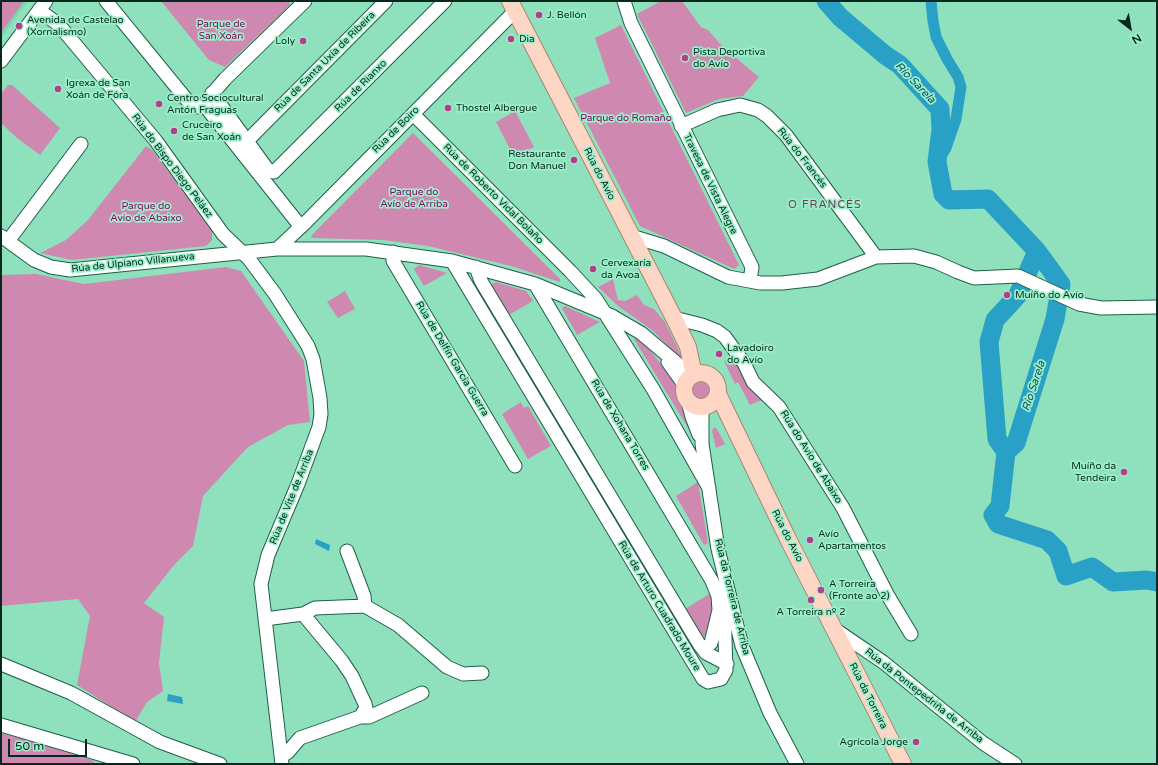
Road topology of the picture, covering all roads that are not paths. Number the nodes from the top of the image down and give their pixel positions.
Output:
1 (106, 1) edge
2 (305, 1) edge
3 (386, 1) edge
4 (445, 1) edge
5 (624, 1) edge
6 (43, 5) edge
7 (513, 6) edge
8 (1, 61) edge
9 (212, 93) junction
10 (205, 106) junction
11 (413, 114) junction
12 (682, 126) junction
13 (247, 141) junction
14 (82, 144) dead end
15 (301, 227) junction
16 (223, 234) junction
17 (631, 236) junction
18 (4, 238) edge
19 (277, 249) junction
20 (241, 252) junction
21 (393, 252) junction
22 (210, 255) junction
23 (876, 257) junction
24 (452, 261) junction
25 (476, 267) junction
26 (573, 274) junction
27 (750, 281) junction
28 (535, 284) junction
29 (569, 297) junction
30 (1157, 307) edge
31 (605, 313) junction
32 (674, 318) junction
33 (699, 389) junction
34 (685, 444) junction
35 (703, 446) junction
36 (515, 466) dead end
37 (709, 488) junction
38 (718, 549) junction
39 (347, 551) dead end
40 (704, 567) junction
41 (722, 583) junction
42 (365, 606) junction
43 (303, 614) junction
44 (266, 619) junction
45 (833, 628) junction
46 (912, 634) dead end
47 (704, 650) junction
48 (1, 664) edge
49 (727, 664) junction
50 (482, 673) dead end
51 (422, 693) dead end
52 (360, 717) junction
53 (1, 725) edge
54 (282, 760) edge
55 (133, 764) edge
56 (220, 764) edge
57 (797, 764) edge
58 (903, 764) edge
59 (1015, 764) edge

1 - 10 street
2 - 9 street
3 - 13 street, Rúa de Santa Uxía de Ribeira
4 - 13 street, Rúa de Rianxo
5 - 12 street, Travesa de Vista Alegre
6 - 8 street
6 - 16 street, Rúa do Bispo Diego Peláez
7 - 11 street, Rúa de Boiro
7 - 17 main road, Rúa do Avío
9 - 10 street
9 - 13 street
10 - 15 street
11 - 15 street, Rúa de Boiro
11 - 26 street, Rúa de Roberto Vidal Bolaño
12 - 23 street, Rúa do Francés
12 - 27 street, Travesa de Vista Alegre
14 - 18 street, Rúa de Ulpiano Villanueva
15 - 19 street, Rúa de Boiro
16 - 20 street, Rúa do Bispo Diego Peláez
16 - 22 street
17 - 27 street
17 - 32 main road, Rúa do Avío
18 - 22 street, Rúa de Ulpiano Villanueva
19 - 20 street, Rúa de Ulpiano Villanueva
19 - 21 street, Rúa de Ulpiano Villanueva
20 - 22 street, Rúa de Ulpiano Villanueva
20 - 44 street, Rúa de Vite de Arriba
21 - 24 street, Rúa de Ulpiano Villanueva
21 - 36 street, Rúa de Delfín García Guerra
23 - 27 street
23 - 30 street
24 - 25 street, Rúa de Ulpiano Villanueva
24 - 49 street, Rúa de Arturo Cuadrado Moure
25 - 28 street, Rúa de Ulpiano Villanueva
25 - 47 street, Rúa de Arturo Cuadrado Moure
26 - 29 street
26 - 31 street, Rúa de Roberto Vidal Bolaño
28 - 29 street, Rúa de Ulpiano Villanueva
28 - 40 street, Rúa de Xohana Torres
29 - 31 street, Rúa de Ulpiano Villanueva
31 - 33 street, Rúa de Ulpiano Villanueva
31 - 34 street, Rúa de Roberto Vidal Bolaño
32 - 33 main road, Rúa do Avío
32 - 46 street, Rúa do Avío de Abaixo
33 - 35 street, Rúa da Torreira de Arriba
33 - 45 main road, Rúa do Avío
34 - 35 street
34 - 37 street, Rúa de Roberto Vidal Bolaño
35 - 37 street, Rúa da Torreira de Arriba
37 - 38 street, Rúa da Torreira de Arriba
38 - 40 street
38 - 41 street, Rúa da Torreira de Arriba
39 - 42 street
40 - 41 street, Rúa de Xohana Torres
41 - 47 street, Rúa de Xohana Torres
41 - 49 street
41 - 57 street, Rúa da Torreira de Arriba
42 - 43 street
42 - 50 street
43 - 44 street
43 - 52 street
44 - 54 street, Rúa de Vite de Arriba
45 - 58 main road, Rúa da Torreira
45 - 59 street, Rúa da Pontepedriña de Arriba
47 - 49 street, Rúa de Arturo Cuadrado Moure
48 - 56 street
51 - 52 street
52 - 54 street
53 - 55 street

